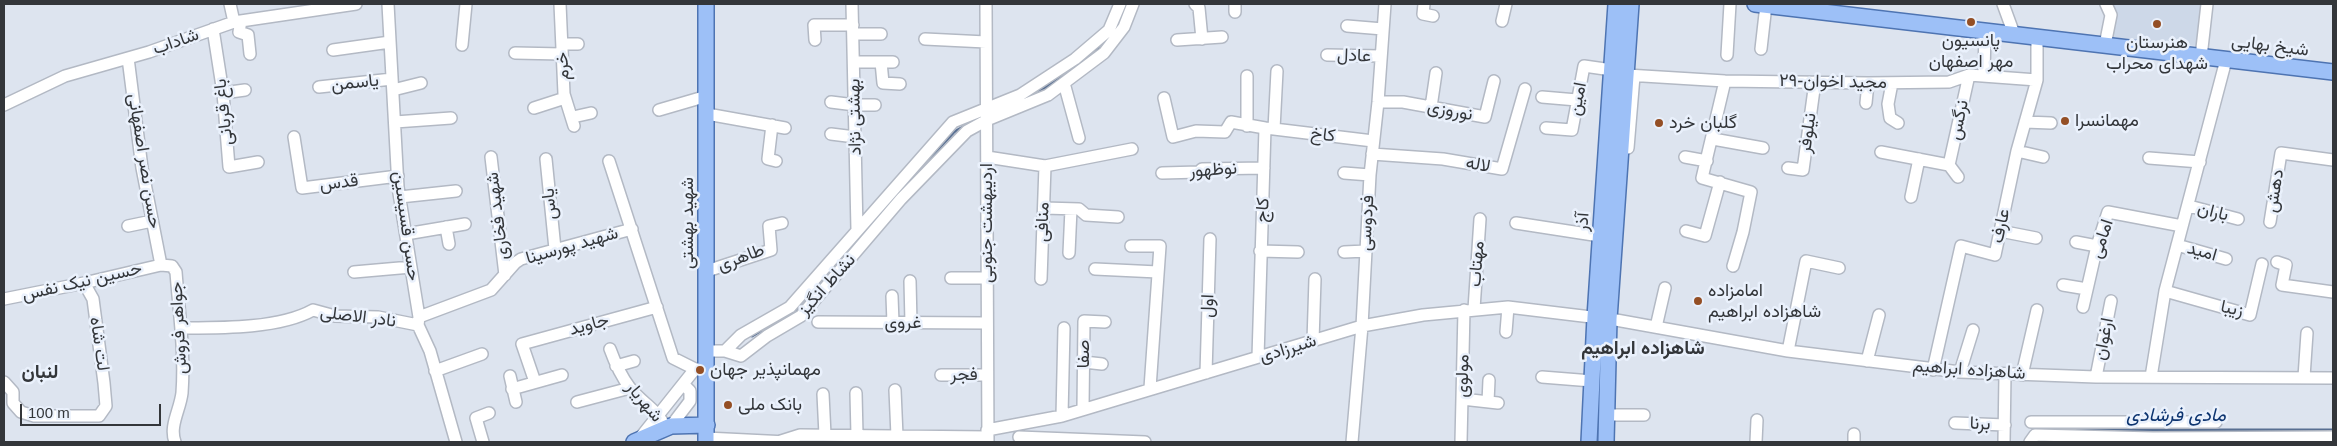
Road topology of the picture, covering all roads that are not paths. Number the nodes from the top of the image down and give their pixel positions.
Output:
1 (230, 4) edge
2 (356, 4) edge
3 (388, 4) edge
4 (466, 4) edge
5 (560, 4) edge
6 (700, 4) edge
7 (706, 4) edge
8 (852, 4) edge
9 (986, 4) edge
10 (1120, 4) edge
11 (1133, 4) edge
12 (1195, 4) edge
13 (1384, 4) edge
14 (1424, 4) edge
15 (1506, 4) edge
16 (1616, 4) edge
17 (1631, 4) edge
18 (1730, 4) edge
19 (1760, 4) edge
20 (2002, 4) edge
21 (2106, 4) edge
22 (2206, 4) edge
23 (301, 8) edge
24 (280, 9) edge
25 (1433, 16) dead end
26 (1502, 21) dead end
27 (237, 22) junction
28 (1347, 26) dead end
29 (213, 29) junction
30 (853, 29) junction
31 (1383, 29) junction
32 (1984, 31) junction
33 (882, 34) dead end
34 (2014, 34) junction
35 (1222, 37) dead end
36 (2037, 37) junction
37 (925, 39) dead end
38 (1202, 39) junction
39 (816, 40) dead end
40 (1177, 40) dead end
41 (390, 42) junction
42 (986, 42) junction
43 (578, 44) dead end
44 (462, 45) dead end
45 (2105, 45) junction
46 (562, 49) junction
47 (1761, 49) dead end
48 (333, 50) dead end
49 (515, 52) dead end
50 (250, 54) dead end
51 (1727, 54) dead end
52 (1328, 55) dead end
53 (1381, 56) junction
54 (2201, 57) junction
55 (128, 58) junction
56 (2226, 60) junction
57 (854, 62) junction
58 (1612, 70) junction
59 (1277, 71) dead end
60 (2333, 72) edge
61 (1436, 73) dead end
62 (1969, 75) junction
63 (1984, 75) junction
64 (1247, 76) dead end
65 (1631, 76) junction
66 (2037, 80) junction
67 (1494, 81) dead end
68 (1725, 81) junction
69 (1815, 82) junction
70 (421, 83) dead end
71 (1064, 83) junction
72 (1868, 83) junction
73 (1892, 83) junction
74 (392, 84) junction
75 (900, 84) dead end
76 (319, 87) dead end
77 (1525, 89) dead end
78 (244, 90) dead end
79 (223, 93) junction
80 (704, 96) junction
81 (1542, 97) dead end
82 (565, 98) junction
83 (1164, 98) dead end
84 (1578, 100) junction
85 (830, 102) dead end
86 (1378, 102) junction
87 (1866, 103) dead end
88 (4, 105) edge
89 (875, 105) dead end
90 (855, 106) junction
91 (987, 107) junction
92 (1431, 107) junction
93 (534, 108) dead end
94 (659, 110) dead end
95 (591, 113) dead end
96 (707, 114) junction
97 (451, 118) dead end
98 (987, 120) junction
99 (395, 122) junction
100 (2025, 122) junction
101 (2051, 123) dead end
102 (1898, 124) dead end
103 (772, 125) junction
104 (1247, 126) junction
105 (785, 128) dead end
106 (1546, 128) dead end
107 (1270, 129) junction
108 (831, 134) dead end
109 (294, 137) dead end
110 (855, 137) junction
111 (1079, 138) dead end
112 (1713, 139) junction
113 (1373, 141) junction
114 (1132, 148) dead end
115 (1763, 148) dead end
116 (2017, 151) junction
117 (1881, 152) dead end
118 (1372, 154) junction
119 (491, 157) dead end
120 (987, 157) junction
121 (1685, 157) dead end
122 (2043, 157) dead end
123 (2149, 158) dead end
124 (546, 159) dead end
125 (1919, 159) junction
126 (2333, 160) edge
127 (609, 161) dead end
128 (776, 161) dead end
129 (1707, 161) junction
130 (258, 162) dead end
131 (2200, 162) junction
132 (1949, 165) junction
133 (1045, 166) junction
134 (1264, 168) junction
135 (1788, 168) dead end
136 (1162, 172) dead end
137 (1344, 172) dead end
138 (1370, 175) junction
139 (398, 176) junction
140 (1958, 177) dead end
141 (1720, 182) junction
142 (456, 191) dead end
143 (892, 191) junction
144 (400, 197) junction
145 (1911, 197) dead end
146 (902, 199) junction
147 (2189, 206) junction
148 (1044, 208) junction
149 (1071, 209) junction
150 (1118, 217) dead end
151 (1480, 219) dead end
152 (2238, 219) dead end
153 (152, 221) junction
154 (782, 222) dead end
155 (2270, 222) dead end
156 (1516, 223) dead end
157 (465, 224) dead end
158 (128, 226) dead end
159 (2182, 226) junction
160 (446, 227) junction
161 (632, 229) junction
162 (857, 230) junction
163 (1686, 231) dead end
164 (2000, 231) junction
165 (406, 234) junction
166 (1600, 236) junction
167 (2036, 238) dead end
168 (1210, 239) dead end
169 (2076, 242) dead end
170 (449, 244) dead end
171 (2177, 245) junction
172 (1131, 246) dead end
173 (2097, 246) junction
174 (555, 250) junction
175 (1260, 251) junction
176 (1366, 251) junction
177 (1298, 252) dead end
178 (1344, 252) dead end
179 (1069, 253) dead end
180 (2226, 260) dead end
181 (2277, 262) dead end
182 (161, 264) junction
183 (2262, 264) dead end
184 (1733, 266) dead end
185 (411, 267) junction
186 (1839, 268) dead end
187 (1095, 269) dead end
188 (707, 271) junction
189 (354, 272) dead end
190 (1158, 272) junction
191 (505, 274) junction
192 (951, 278) dead end
193 (987, 278) junction
194 (1041, 279) dead end
195 (1315, 279) dead end
196 (910, 281) dead end
197 (84, 283) junction
198 (2063, 285) dead end
199 (1665, 288) dead end
200 (2087, 289) junction
201 (2165, 292) junction
202 (2333, 292) edge
203 (892, 296) dead end
204 (4, 299) edge
205 (2111, 301) dead end
206 (657, 307) junction
207 (1508, 307) junction
208 (2083, 307) dead end
209 (1469, 310) junction
210 (2037, 310) dead end
211 (1879, 315) dead end
212 (1607, 319) junction
213 (419, 321) junction
214 (818, 322) dead end
215 (1105, 322) dead end
216 (893, 323) junction
217 (911, 323) junction
218 (987, 323) junction
219 (1362, 326) junction
220 (1656, 327) junction
221 (181, 328) junction
222 (1064, 328) dead end
223 (1973, 330) dead end
224 (1506, 332) dead end
225 (2306, 333) dead end
226 (1313, 341) junction
227 (610, 349) dead end
228 (707, 351) junction
229 (725, 351) junction
230 (1788, 351) junction
231 (482, 354) dead end
232 (1258, 357) junction
233 (1867, 360) junction
234 (634, 361) dead end
235 (1084, 362) junction
236 (1102, 364) dead end
237 (616, 366) junction
238 (701, 369) junction
239 (1933, 370) junction
240 (435, 371) junction
241 (1960, 372) junction
242 (1206, 373) junction
243 (2006, 374) junction
244 (562, 375) dead end
245 (941, 375) dead end
246 (987, 375) junction
247 (2022, 375) junction
248 (510, 376) dead end
249 (1542, 377) dead end
250 (1611, 377) junction
251 (2096, 377) junction
252 (2151, 377) junction
253 (2304, 377) junction
254 (2333, 378) edge
255 (1489, 380) dead end
256 (1592, 381) junction
257 (4, 382) edge
258 (535, 382) junction
259 (684, 386) junction
260 (630, 388) junction
261 (1150, 388) junction
262 (512, 389) junction
263 (895, 390) dead end
264 (856, 393) dead end
265 (823, 394) dead end
266 (1462, 399) junction
267 (516, 402) dead end
268 (577, 402) dead end
269 (1084, 408) junction
270 (489, 413) dead end
271 (1614, 415) junction
272 (1644, 415) dead end
273 (1062, 416) junction
274 (1756, 420) dead end
275 (2031, 422) dead end
276 (2153, 422) junction
277 (2216, 422) dead end
278 (665, 423) junction
279 (1955, 423) dead end
280 (2005, 425) junction
281 (704, 435) edge
282 (825, 435) junction
283 (857, 435) junction
284 (897, 436) junction
285 (988, 436) edge
286 (1018, 437) dead end
287 (2333, 437) edge
288 (2153, 438) junction
289 (2255, 439) edge
290 (2204, 440) edge
291 (636, 441) edge
292 (785, 441) edge
293 (175, 442) edge
294 (456, 442) edge
295 (483, 442) edge
296 (1142, 442) edge
297 (1352, 442) edge
298 (1461, 442) edge
299 (1589, 442) edge
300 (1606, 442) edge
301 (1613, 442) edge
302 (1756, 442) edge
303 (2004, 442) edge
304 (2030, 442) edge

1 - 27 street
2 - 23 street, شاداب
3 - 41 street, حسن قسیسین
4 - 44 street
5 - 46 street, خرم
6 - 80 street, شهید بهشتی
7 - 80 main road, شهید بهشتی
8 - 30 street, بهشتی نژاد
9 - 42 street, اردیبهشت جنوبی
10 - 91 street, نشاط انگیز
11 - 71 street, نشاط انگیز
12 - 38 street
13 - 31 street, فردوسی
14 - 25 street
15 - 26 street
16 - 58 main road, آذر
17 - 65 main road, آذر
18 - 51 street
19 - 32 main road, شیخ بهایی
19 - 47 street
20 - 34 street
21 - 45 street
22 - 54 street
23 - 24 street, شاداب
24 - 27 street, شاداب
27 - 29 street, شاداب
27 - 50 street
28 - 31 street
29 - 55 street, شاداب
29 - 79 street, باغ قربانی
30 - 33 street
30 - 39 street
30 - 57 street, بهشتی نژاد
31 - 53 street, فردوسی
32 - 34 main road, شیخ بهایی
32 - 63 street
34 - 36 main road, شیخ بهایی
35 - 38 street
36 - 45 main road, شیخ بهایی
36 - 66 street, عارف
37 - 42 street
38 - 40 street
41 - 48 street
41 - 74 street, حسن قسیسین
42 - 91 street, اردیبهشت جنوبی
43 - 46 street
45 - 54 main road, شیخ بهایی
46 - 49 street
46 - 82 street, خرم
52 - 53 street, عادل
53 - 86 street, فردوسی
54 - 56 main road, شیخ بهایی
55 - 88 street, شاداب
55 - 153 street, حسن نصر اصفهانی
56 - 60 main road, شیخ بهایی
56 - 131 street
57 - 75 street
57 - 90 street, بهشتی نژاد
58 - 84 street, امین
58 - 166 main road, آذر
59 - 107 street, کاج
61 - 92 street
62 - 63 street, ۲۹-مجید اخوان
62 - 73 street, ۲۹-مجید اخوان
62 - 132 street, نرگس
63 - 66 street, ۲۹-مجید اخوان
64 - 104 street
65 - 68 street, ۲۹-مجید اخوان
65 - 212 main road, آذر
66 - 100 street, عارف
67 - 92 street, نوروزی
68 - 69 street, ۲۹-مجید اخوان
68 - 112 street
69 - 72 street, ۲۹-مجید اخوان
69 - 135 street, نیلوفر
70 - 74 street, یاسمن
71 - 98 street, نشاط انگیز
71 - 111 street
72 - 73 street, ۲۹-مجید اخوان
72 - 87 street
73 - 102 street
74 - 76 street, یاسمن
74 - 99 street, حسن قسیسین
77 - 118 street, لاله
78 - 79 street
79 - 130 street, باغ قربانی
80 - 94 street
80 - 96 main road, شهید بهشتی
80 - 238 street, شهید بهشتی
81 - 84 street
82 - 93 street
82 - 95 street, خرم
83 - 104 street, کاخ
84 - 106 street, امین
85 - 90 street
86 - 92 street, نوروزی
86 - 113 street, فردوسی
89 - 90 street
90 - 110 street, بهشتی نژاد
91 - 98 street, اردیبهشت جنوبی
91 - 143 street, نشاط انگیز
96 - 103 street
96 - 188 main road, شهید بهشتی
97 - 99 street
98 - 120 street, اردیبهشت جنوبی
98 - 146 street, نشاط انگیز
99 - 139 street, حسن قسیسین
100 - 101 street
100 - 116 street, عارف
103 - 105 street
103 - 128 street
104 - 107 street, کاخ
107 - 113 street, کاخ
107 - 134 street, کاج
108 - 110 street
109 - 139 street, قدس
110 - 162 street, بهشتی نژاد
112 - 115 street
112 - 129 street
113 - 118 street, فردوسی
114 - 133 street
116 - 122 street
116 - 164 street, عارف
117 - 125 street
118 - 138 street, فردوسی
119 - 191 street, شهید فخاری
120 - 133 street
120 - 193 street, اردیبهشت جنوبی
121 - 129 street
123 - 131 street
124 - 174 street, یاس
125 - 132 street
125 - 145 street
126 - 155 street, دهش
127 - 161 street
129 - 141 street
131 - 147 street
132 - 140 street
133 - 148 street, منافی
134 - 136 street, نوظهور
134 - 175 street, کاج
137 - 138 street
138 - 176 street, فردوسی
139 - 144 street, حسن قسیسین
141 - 163 street
141 - 184 street
142 - 144 street
143 - 146 street
143 - 162 street, نشاط انگیز
144 - 165 street, حسن قسیسین
146 - 229 street, نشاط انگیز
147 - 152 street, باران
147 - 159 street
148 - 149 street
148 - 194 street, منافی
149 - 150 street
149 - 179 street
151 - 209 street, مهتاب
153 - 158 street
153 - 182 street, حسن نصر اصفهانی
154 - 188 street, طاهری
156 - 166 street
157 - 160 street
159 - 171 street
159 - 173 street, امامی
160 - 165 street
160 - 170 street
161 - 174 street, شهید پورسینا
161 - 206 street, شهید پورسینا
162 - 229 street, نشاط انگیز
164 - 167 street
164 - 239 street, عارف
165 - 185 street, حسن قسیسین
166 - 212 main road, آذر
168 - 242 street, اول
169 - 173 street
171 - 180 street, امید
171 - 201 street
172 - 190 street
173 - 200 street, امامی
174 - 191 street, شهید پورسینا
175 - 177 street
175 - 232 street, کاج
176 - 178 street
176 - 219 street, فردوسی
181 - 202 street
182 - 197 street, حسین نیک نفس
182 - 221 street, جواهر فروش
183 - 201 street, زیبا
185 - 189 street
185 - 213 street, حسن قسیسین
186 - 230 street
187 - 190 street
188 - 228 main road, شهید بهشتی
190 - 261 street
191 - 213 street, شهید پورسینا
192 - 193 street
193 - 218 street, اردیبهشت جنوبی
195 - 226 street
196 - 217 street
197 - 204 street, حسین نیک نفس
197 - 257 street, لت شاه
198 - 200 street
199 - 220 street
200 - 208 street, امامی
201 - 252 street
203 - 216 street
205 - 251 street, ارغوان
206 - 238 street, شهید پورسینا
206 - 258 street, جاوید
207 - 209 street, شیرزادی
207 - 212 street, شیرزادی
207 - 224 street
209 - 219 street, شیرزادی
209 - 266 street, مولوی
210 - 247 street
211 - 233 street
212 - 220 street, شاهزاده ابراهیم
212 - 250 main road, آذر
212 - 256 main road, آذر
213 - 221 street, نادر الاصلی
213 - 240 street, حسن قسیسین
214 - 216 street, غروی
215 - 235 street, صفا
216 - 217 street, غروی
217 - 218 street, غروی
218 - 246 street, اردیبهشت جنوبی
219 - 226 street, شیرزادی
219 - 297 street, فردوسی
220 - 230 street, شاهزاده ابراهیم
221 - 293 street, جواهر فروش
222 - 273 street
223 - 241 street
225 - 253 street
226 - 232 street, شیرزادی
227 - 237 street, شهریار
228 - 229 street
228 - 238 main road, شهید بهشتی
230 - 233 street, شاهزاده ابراهیم
231 - 240 street
232 - 242 street, شیرزادی
233 - 239 street, شاهزاده ابراهیم
234 - 237 street
235 - 236 street
235 - 269 street, صفا
237 - 260 street, شهریار
238 - 259 street
238 - 281 main road, شهید بهشتی
239 - 241 street, شاهزاده ابراهیم
240 - 294 street, حسن قسیسین
241 - 243 street, شاهزاده ابراهیم
242 - 261 street, شیرزادی
243 - 247 street, شاهزاده ابراهیم
243 - 280 street
244 - 258 street
245 - 246 street, فجر
246 - 285 street, اردیبهشت جنوبی
247 - 251 street, شاهزاده ابراهیم
248 - 262 street
249 - 256 street
250 - 271 street, آذر
250 - 300 main road, آذر
251 - 252 street, شاهزاده ابراهیم
252 - 253 street, شاهزاده ابراهیم
253 - 254 street, شاهزاده ابراهیم
255 - 266 street
256 - 299 main road, آذر
258 - 262 street
259 - 278 street
259 - 278 street
260 - 268 street
260 - 278 street, شهریار
261 - 269 street, شیرزادی
262 - 267 street
263 - 284 street
264 - 283 street
265 - 282 street
266 - 298 street, مولوی
269 - 273 street, شیرزادی
270 - 295 street
271 - 272 street
271 - 301 street, آذر
273 - 285 street, شیرزادی
274 - 302 street
275 - 276 street
276 - 277 street
276 - 288 street
278 - 281 main road
278 - 291 main road
279 - 280 street, برنا
280 - 303 street
281 - 292 street, شیرزادی
282 - 283 street, شیرزادی
282 - 292 street, شیرزادی
283 - 284 street, شیرزادی
284 - 285 street, شیرزادی
286 - 296 street
287 - 289 street
288 - 290 street
288 - 304 street
289 - 290 street

